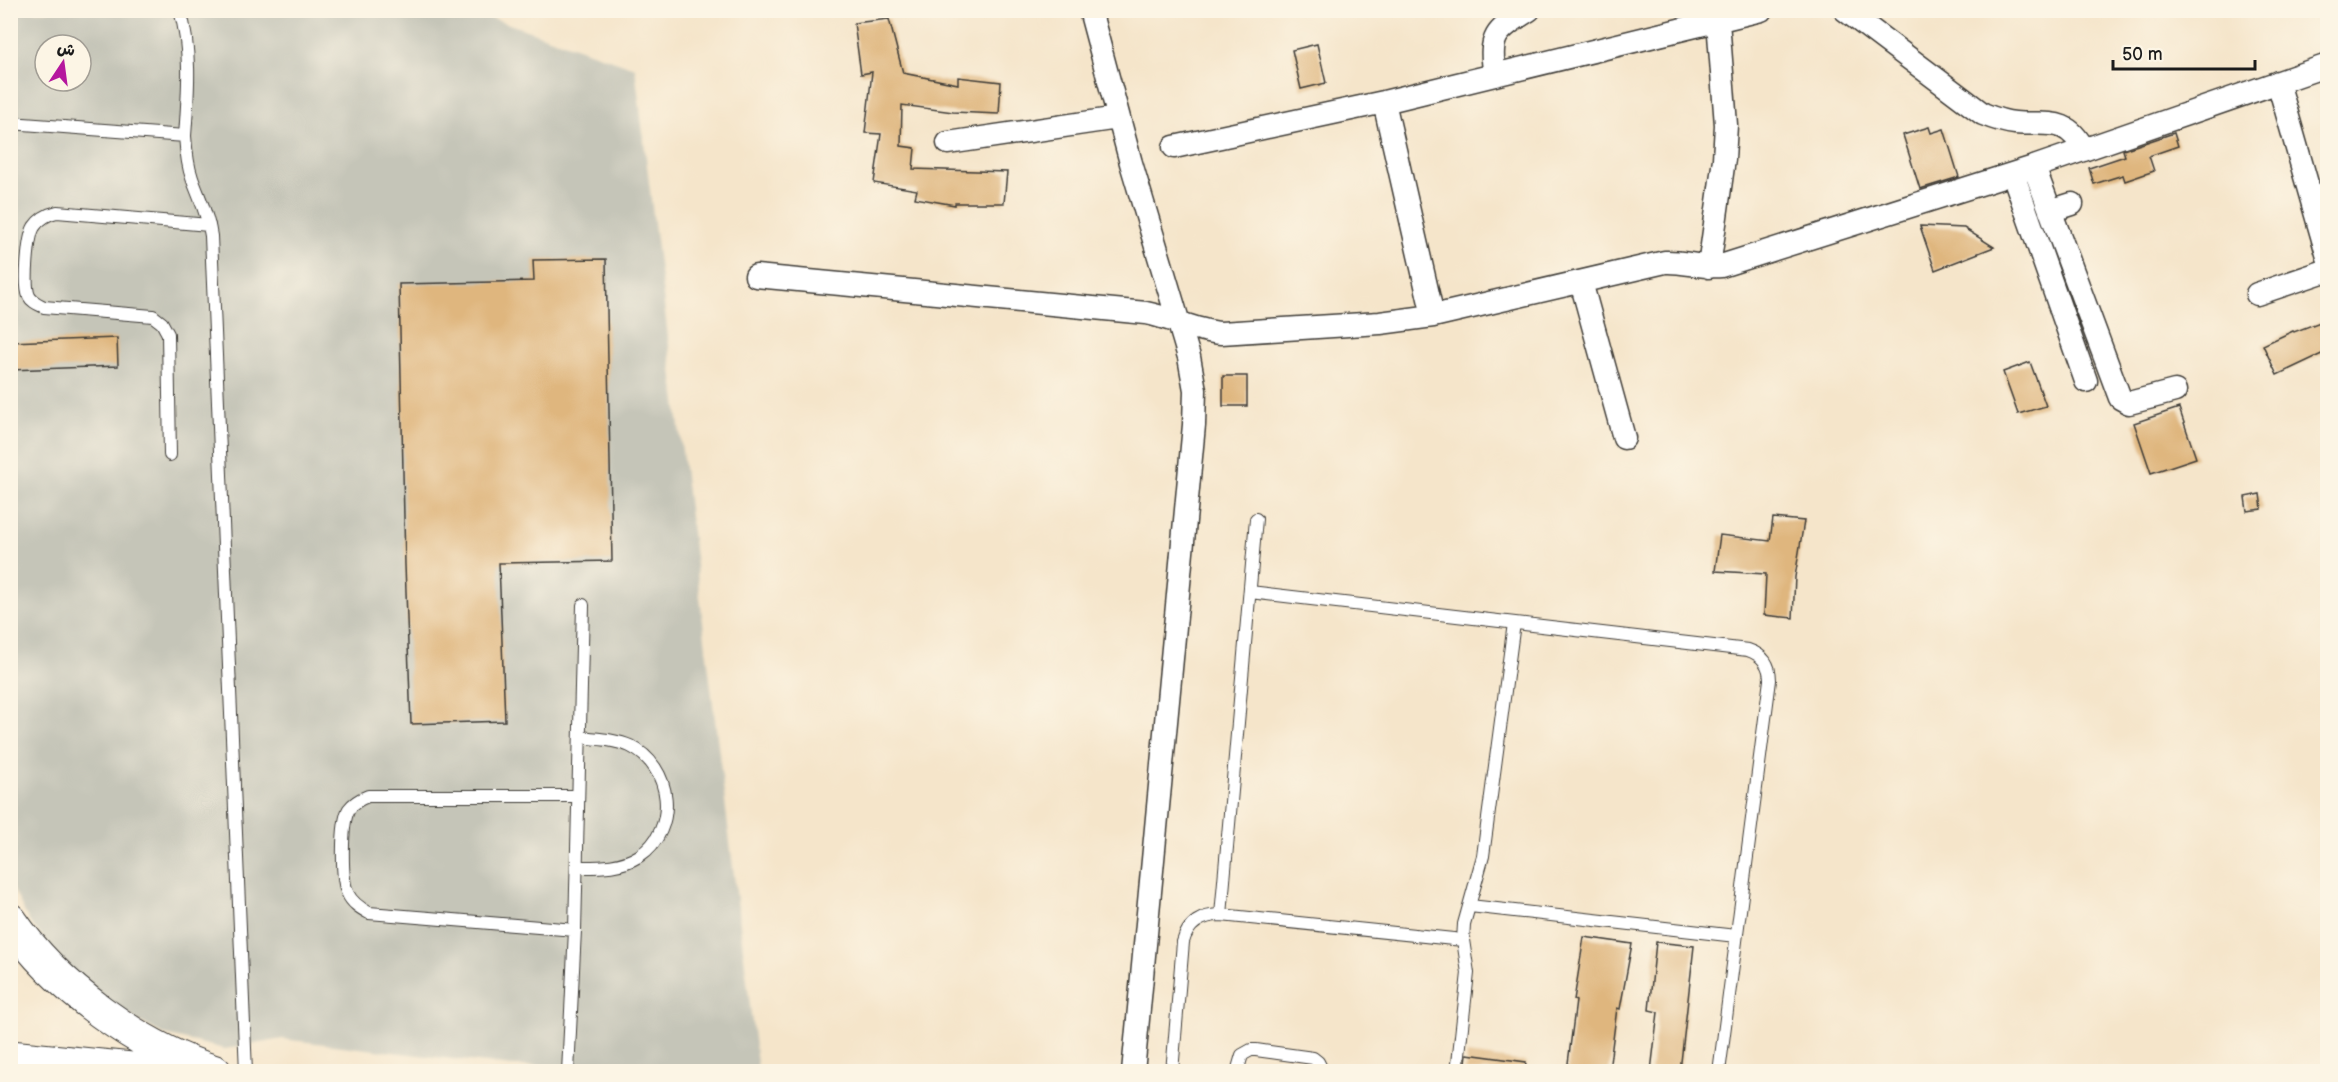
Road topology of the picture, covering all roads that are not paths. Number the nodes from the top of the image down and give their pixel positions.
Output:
1 (180, 10) edge
2 (1090, 10) edge
3 (1529, 10) edge
4 (1761, 10) edge
5 (1845, 10) edge
6 (1724, 17) edge
7 (2328, 65) edge
8 (1495, 75) junction
9 (2278, 82) junction
10 (1384, 102) junction
11 (1118, 118) junction
12 (10, 123) edge
13 (185, 136) junction
14 (948, 143) dead end
15 (1174, 147) dead end
16 (2084, 150) junction
17 (2024, 171) junction
18 (2072, 204) dead end
19 (2050, 211) junction
20 (209, 225) junction
21 (2328, 257) edge
22 (1709, 267) junction
23 (2328, 270) edge
24 (756, 276) dead end
25 (1581, 282) junction
26 (2257, 294) dead end
27 (1433, 316) junction
28 (1179, 321) junction
29 (2086, 381) dead end
30 (2175, 391) dead end
31 (1624, 438) dead end
32 (170, 455) dead end
33 (1256, 519) dead end
34 (1250, 592) junction
35 (583, 605) dead end
36 (1514, 623) junction
37 (580, 738) junction
38 (578, 796) junction
39 (576, 867) junction
40 (1470, 906) junction
41 (1221, 915) junction
42 (10, 920) edge
43 (575, 930) junction
44 (1736, 936) junction
45 (1463, 940) junction
46 (10, 1057) edge
47 (162, 1071) edge
48 (215, 1071) edge
49 (246, 1071) edge
50 (568, 1071) edge
51 (1133, 1071) edge
52 (1172, 1071) edge
53 (1237, 1071) edge
54 (1323, 1071) edge
55 (1457, 1071) edge
56 (1719, 1071) edge

1 - 13 lane
2 - 11 street
3 - 8 street
4 - 6 street
5 - 16 street
6 - 8 street
6 - 22 street
7 - 9 street
8 - 10 street
9 - 16 street
9 - 21 street
10 - 15 street
10 - 27 street
11 - 14 street
11 - 28 street
12 - 13 lane
13 - 20 lane
16 - 17 street
17 - 19 street
17 - 22 street
17 - 29 street
18 - 19 street
19 - 30 street
20 - 32 lane
20 - 49 lane
22 - 25 street
23 - 26 street
24 - 28 street
25 - 27 street
25 - 31 street
27 - 28 street
28 - 51 street
33 - 34 lane
34 - 36 lane
34 - 41 lane
35 - 37 lane
36 - 40 lane
36 - 44 lane
37 - 38 lane
37 - 39 lane
38 - 39 lane
38 - 43 lane
39 - 43 lane
40 - 44 lane
40 - 45 lane
41 - 45 lane
41 - 52 lane
42 - 48 highway
43 - 50 lane
44 - 56 lane
45 - 55 lane
46 - 47 highway
53 - 54 lane

